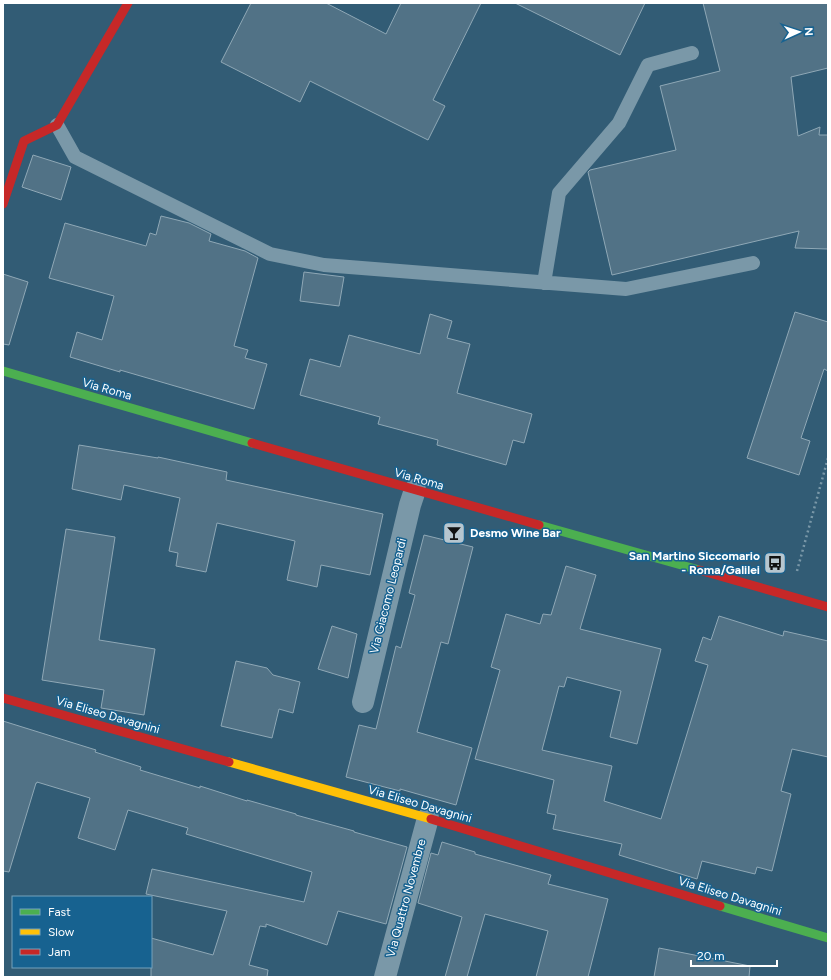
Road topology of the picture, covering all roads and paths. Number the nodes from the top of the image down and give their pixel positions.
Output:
1 (128, 3) edge
2 (692, 53) dead end
3 (57, 125) junction
4 (3, 204) edge
5 (753, 263) dead end
6 (544, 283) junction
7 (3, 371) edge
8 (828, 458) edge
9 (415, 490) junction
10 (790, 596) junction
11 (828, 608) edge
12 (3, 698) edge
13 (362, 702) dead end
14 (428, 818) junction
15 (828, 938) edge
16 (385, 977) edge

1 - 3 street
2 - 6 lane
3 - 4 street
3 - 6 lane
5 - 6 lane
7 - 9 street, Via Roma
8 - 10 path
9 - 10 street, Via Roma
9 - 13 street, Via Giacomo Leopardi
10 - 11 street, Via Roma
12 - 14 street, Via Eliseo Davagnini
14 - 15 street, Via Eliseo Davagnini
14 - 16 street, Via Quattro Novembre

